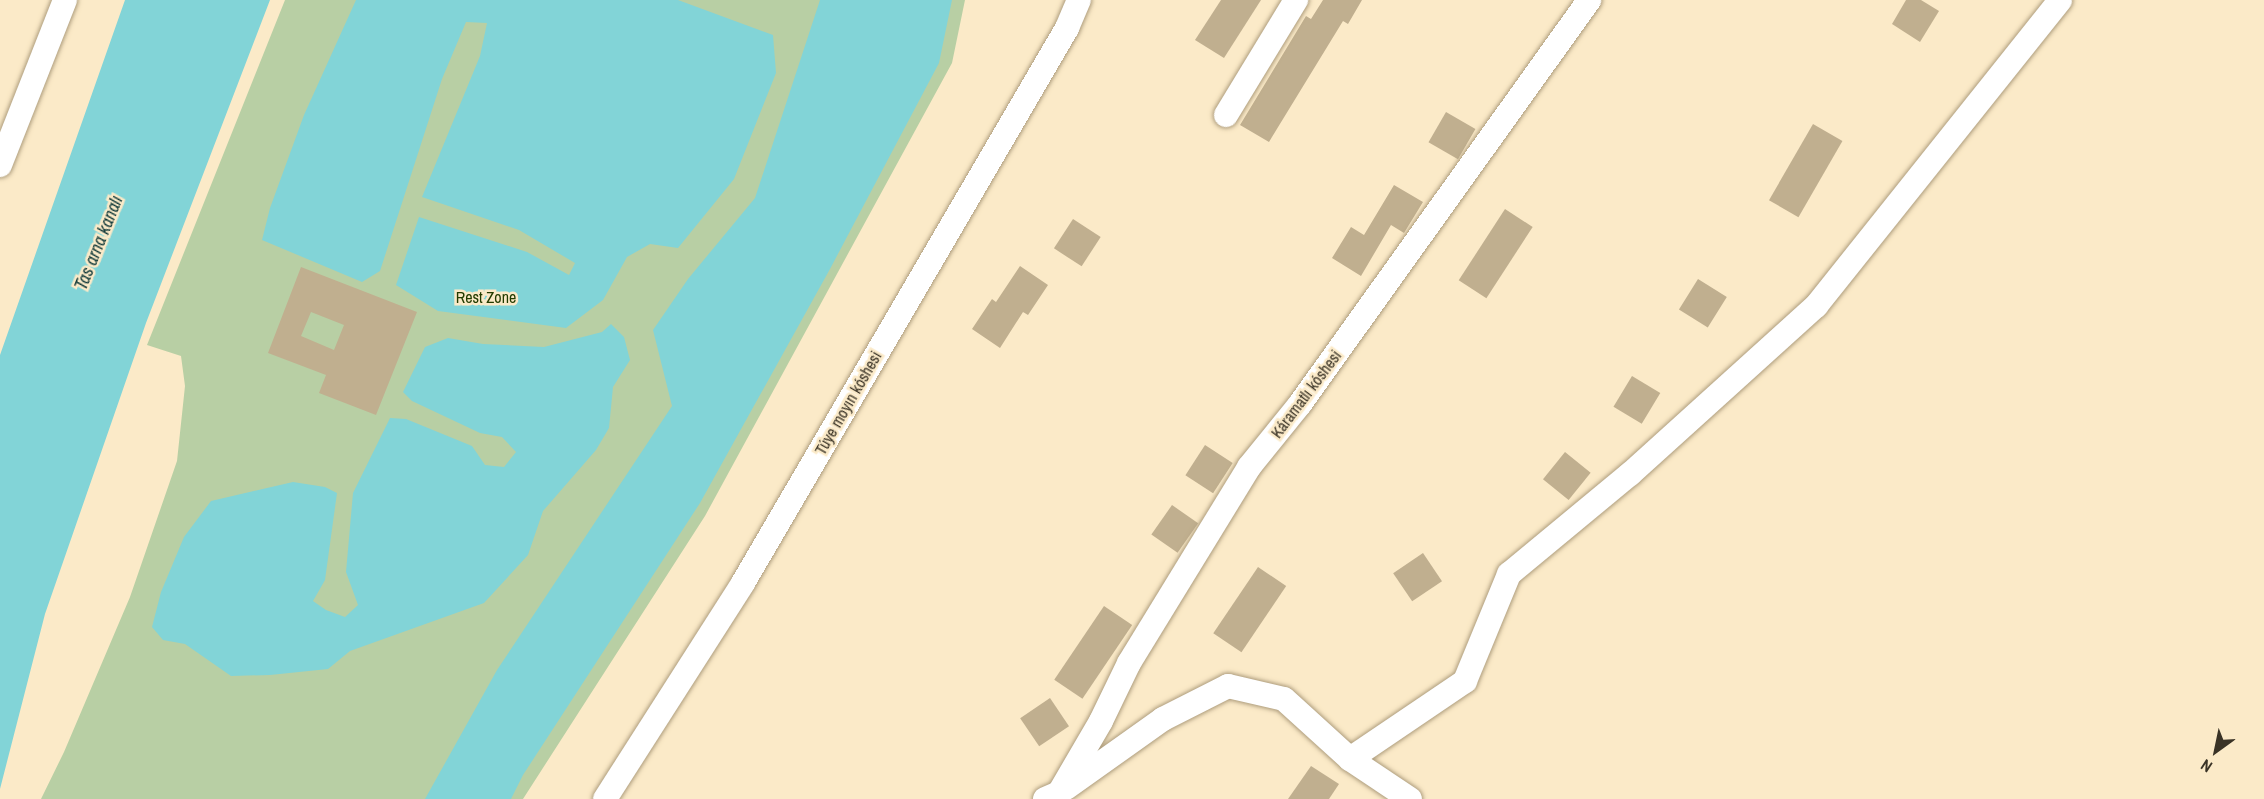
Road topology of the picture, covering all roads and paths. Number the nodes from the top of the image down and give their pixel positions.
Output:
1 (65, 0) edge
2 (1079, 0) edge
3 (1296, 0) edge
4 (1589, 0) edge
5 (2060, 0) edge
6 (1226, 115) dead end
7 (0, 165) edge
8 (1350, 759) junction
9 (1052, 796) edge
10 (605, 799) edge
11 (1410, 799) edge

1 - 7 street
2 - 10 street, Túye moyın kóshesi
3 - 6 street
4 - 9 street, Káramatlı kóshesi
5 - 8 street
8 - 9 street
8 - 11 street

